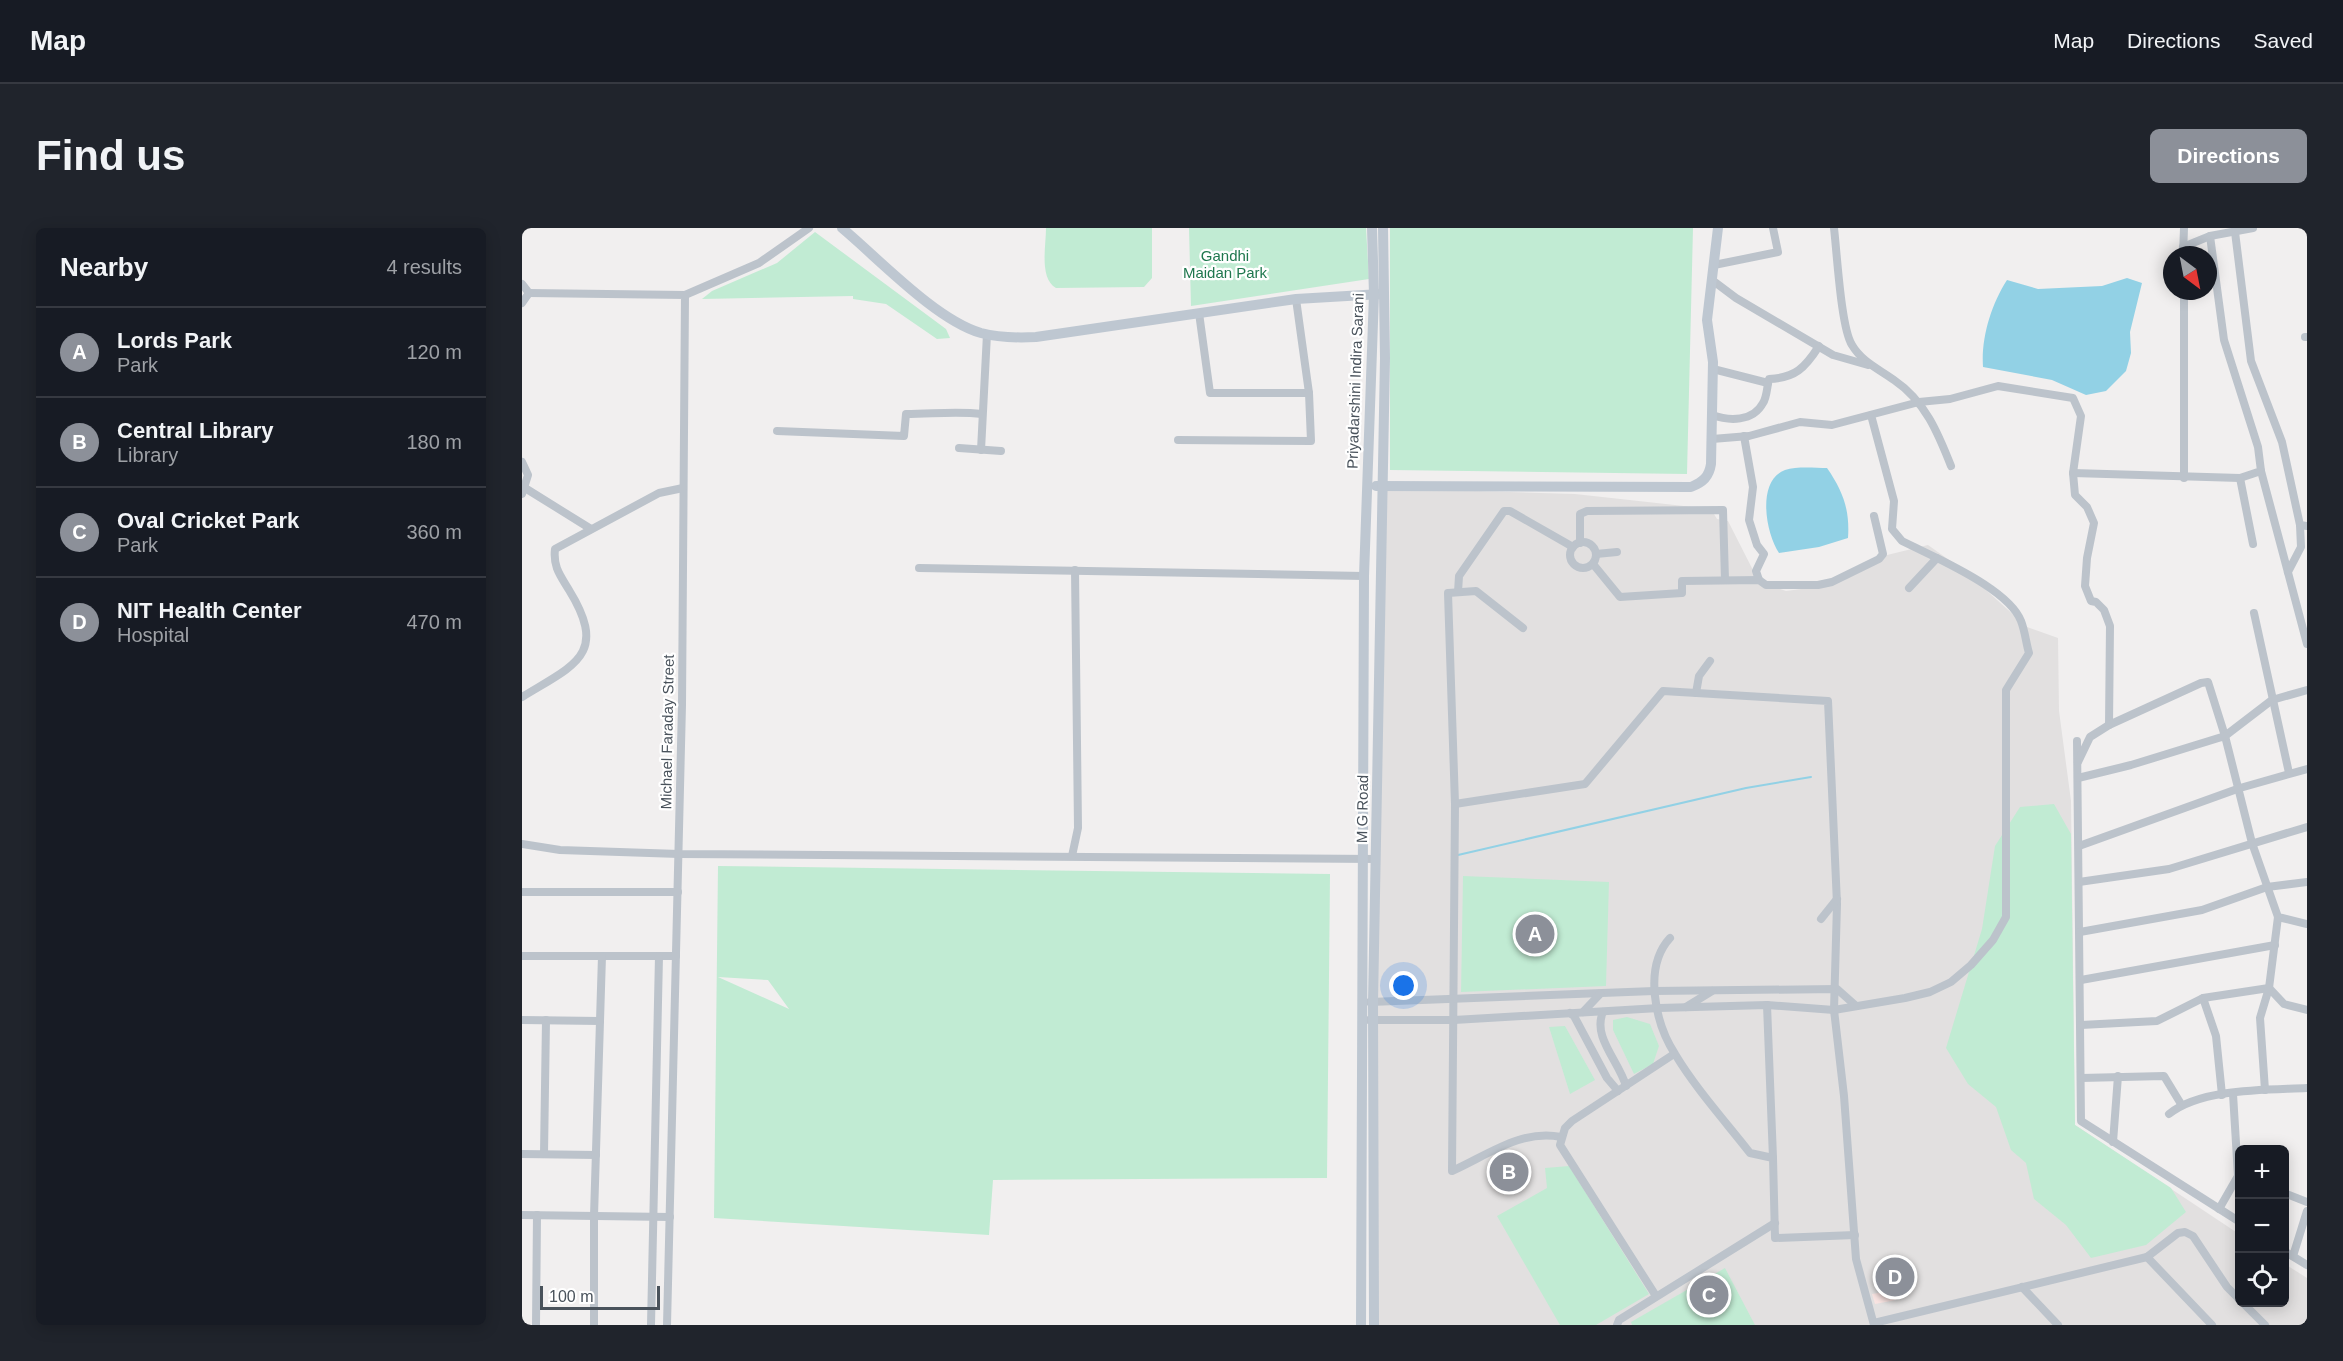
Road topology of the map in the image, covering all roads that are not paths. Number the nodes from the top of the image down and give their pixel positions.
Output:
1 (809, 228) edge
2 (842, 228) edge
3 (1372, 228) edge
4 (1383, 228) edge
5 (1718, 228) edge
6 (1773, 228) edge
7 (1834, 228) edge
8 (2184, 228) edge
9 (2253, 228) edge
10 (2235, 232) junction
11 (2210, 237) junction
12 (2183, 246) edge
13 (2193, 246) edge
14 (1714, 265) junction
15 (1712, 280) junction
16 (522, 284) edge
17 (529, 293) junction
18 (1379, 294) junction
19 (685, 295) junction
20 (1296, 299) junction
21 (2184, 300) edge
22 (522, 303) edge
23 (1199, 313) junction
24 (987, 334) junction
25 (1819, 346) junction
26 (1870, 365) junction
27 (1713, 369) junction
28 (1768, 383) junction
29 (1309, 393) junction
30 (1919, 402) junction
31 (982, 414) junction
32 (1712, 415) junction
33 (1871, 415) junction
34 (777, 431) dead end
35 (1744, 436) junction
36 (1712, 439) junction
37 (1178, 440) dead end
38 (960, 448) dead end
39 (981, 450) junction
40 (1001, 451) dead end
41 (522, 462) edge
42 (1951, 466) dead end
43 (2260, 471) junction
44 (2073, 473) junction
45 (2240, 477) junction
46 (2184, 478) junction
47 (1367, 486) junction
48 (1383, 486) junction
49 (683, 488) junction
50 (523, 491) edge
51 (1874, 516) dead end
52 (2303, 526) edge
53 (591, 529) junction
54 (2253, 544) dead end
55 (1577, 545) junction
56 (1617, 552) dead end
57 (1596, 554) junction
58 (1937, 558) junction
59 (1593, 564) junction
60 (919, 568) dead end
61 (1075, 570) junction
62 (2288, 572) junction
63 (1364, 576) junction
64 (1725, 580) junction
65 (1760, 580) junction
66 (1909, 588) dead end
67 (1458, 592) junction
68 (2254, 613) dead end
69 (1523, 628) dead end
70 (2307, 642) edge
71 (1710, 661) dead end
72 (2307, 690) edge
73 (1696, 693) junction
74 (522, 697) edge
75 (2272, 700) junction
76 (2109, 725) junction
77 (2225, 736) junction
78 (2077, 741) dead end
79 (2078, 763) junction
80 (2307, 769) edge
81 (2289, 772) junction
82 (2078, 778) junction
83 (2240, 788) junction
84 (1455, 804) junction
85 (2307, 828) edge
86 (2252, 843) junction
87 (522, 844) edge
88 (2079, 846) junction
89 (679, 854) junction
90 (1072, 856) junction
91 (1370, 859) junction
92 (2079, 882) junction
93 (2307, 882) edge
94 (2267, 887) junction
95 (522, 892) edge
96 (678, 892) junction
97 (1837, 899) junction
98 (2278, 917) junction
99 (1821, 919) dead end
100 (2307, 924) edge
101 (2080, 932) junction
102 (1670, 938) dead end
103 (2275, 945) junction
104 (522, 956) edge
105 (602, 956) junction
106 (659, 956) junction
107 (676, 956) junction
108 (2081, 980) junction
109 (2269, 988) junction
110 (1837, 989) junction
111 (1713, 990) junction
112 (1654, 991) junction
113 (1600, 994) junction
114 (1583, 995) junction
115 (2204, 998) junction
116 (1454, 1000) junction
117 (1368, 1002) junction
118 (1767, 1005) junction
119 (1855, 1005) junction
120 (1686, 1007) junction
121 (1659, 1008) junction
122 (1834, 1010) junction
123 (2307, 1010) edge
124 (1583, 1012) junction
125 (1603, 1012) junction
126 (1570, 1013) junction
127 (522, 1020) edge
128 (546, 1020) junction
129 (1368, 1020) junction
130 (1454, 1020) junction
131 (600, 1021) junction
132 (2081, 1025) junction
133 (1599, 1031) junction
134 (1586, 1035) junction
135 (1674, 1054) junction
136 (2118, 1076) junction
137 (2081, 1078) junction
138 (1626, 1086) junction
139 (2307, 1088) edge
140 (1618, 1090) junction
141 (2265, 1090) junction
142 (2233, 1094) junction
143 (2222, 1095) junction
144 (2181, 1104) junction
145 (2169, 1114) dead end
146 (1561, 1137) junction
147 (2113, 1142) junction
148 (2237, 1145) edge
149 (522, 1154) edge
150 (544, 1154) junction
151 (596, 1155) junction
152 (1773, 1158) junction
153 (2235, 1183) edge
154 (2289, 1194) edge
155 (2307, 1202) edge
156 (2219, 1209) junction
157 (2307, 1211) edge
158 (522, 1215) edge
159 (537, 1215) junction
160 (594, 1216) junction
161 (653, 1217) junction
162 (670, 1217) junction
163 (2235, 1219) edge
164 (1775, 1223) junction
165 (1855, 1235) junction
166 (2287, 1253) edge
167 (2147, 1257) junction
168 (2294, 1257) junction
169 (2307, 1265) edge
170 (2022, 1287) junction
171 (2235, 1295) edge
172 (1656, 1296) junction
173 (2247, 1307) edge
174 (1901, 1318) junction
175 (1874, 1324) edge
176 (536, 1325) edge
177 (594, 1325) edge
178 (651, 1325) edge
179 (667, 1325) edge
180 (1361, 1325) edge
181 (1374, 1325) edge
182 (1617, 1325) edge
183 (1907, 1325) edge
184 (2058, 1325) edge
185 (2212, 1325) edge
186 (2265, 1325) edge

1 - 19 street
2 - 24 street
3 - 18 street, Priyadarshini Indira Sarani
4 - 18 street, Priyadarshini Indira Sarani
5 - 14 street
6 - 14 street
7 - 26 street
8 - 12 street
9 - 10 street
10 - 11 street
10 - 52 street
11 - 13 street
11 - 43 street
14 - 15 street
15 - 25 street
15 - 27 street
16 - 17 street
17 - 19 street
17 - 22 street
18 - 20 street
18 - 47 street, Priyadarshini Indira Sarani
18 - 48 street, M G Road
19 - 49 street, Michael Faraday Street
20 - 23 street
20 - 29 street
21 - 46 street
23 - 24 street
23 - 29 street
24 - 31 street
25 - 26 street
25 - 28 street
26 - 30 street
27 - 28 street
27 - 32 street
28 - 32 street
29 - 37 street
30 - 33 street
30 - 42 street
30 - 44 street
31 - 34 street
31 - 39 street
32 - 36 street
33 - 35 street
33 - 58 street
35 - 36 street
35 - 65 street
36 - 48 street
38 - 39 street
39 - 40 street
41 - 50 street
43 - 45 street
43 - 62 street
44 - 46 street
44 - 76 street
45 - 46 street
45 - 54 street
47 - 48 street
47 - 63 street, Priyadarshini Indira Sarani
48 - 91 street, M G Road
49 - 53 street
49 - 89 street, Michael Faraday Street
50 - 53 street
51 - 65 street
52 - 62 street
53 - 74 street
55 - 57 street
55 - 59 street
55 - 64 street
55 - 67 street
56 - 57 street
57 - 59 street
58 - 66 street
58 - 119 street
59 - 64 street
60 - 61 street
61 - 63 street
61 - 90 street
62 - 70 street
63 - 91 street, Priyadarshini Indira Sarani
64 - 65 street
67 - 69 street
67 - 84 street
68 - 75 street
71 - 73 street
72 - 75 street
73 - 84 street
73 - 97 street
75 - 77 street
75 - 81 street
76 - 77 street
76 - 79 street
77 - 82 street
77 - 83 street
78 - 79 street
79 - 82 street
80 - 81 street
81 - 83 street
82 - 88 street
83 - 86 street
83 - 88 street
84 - 116 street
85 - 86 street
86 - 92 street
86 - 94 street
87 - 89 street
88 - 92 street
89 - 90 street
89 - 96 street, Michael Faraday Street
90 - 91 street
91 - 117 street, M G Road
92 - 101 street
93 - 94 street
94 - 98 street
94 - 101 street
95 - 96 street
96 - 107 street, Michael Faraday Street
97 - 99 street
97 - 110 street
98 - 100 street
98 - 103 street
101 - 108 street
102 - 112 street
103 - 108 street
103 - 109 street
104 - 105 street
105 - 106 street
105 - 131 street
106 - 107 street
106 - 161 street
107 - 162 street, Michael Faraday Street
108 - 132 street
109 - 115 street
109 - 123 street
109 - 141 street
110 - 111 street
110 - 119 street
110 - 122 street
111 - 112 street
111 - 120 street
112 - 113 street
112 - 121 street
113 - 114 street
113 - 124 street
114 - 116 street
114 - 124 street
115 - 132 street
115 - 143 street
116 - 117 street
116 - 130 street
117 - 129 street, M G Road
118 - 120 street
118 - 122 street
118 - 152 street
119 - 122 street
120 - 121 street
121 - 125 street
121 - 135 street
122 - 165 street
124 - 125 street
124 - 126 street
125 - 133 street
126 - 130 street
126 - 134 street
127 - 128 street
128 - 131 street
128 - 150 street
129 - 130 street
129 - 180 street
129 - 181 street, M G Road
130 - 146 street
131 - 151 street
132 - 137 street
133 - 134 street
133 - 138 street
134 - 140 street
135 - 138 street
135 - 152 street
136 - 137 street
136 - 144 street
136 - 147 street
137 - 147 street
138 - 140 street
139 - 141 street
140 - 146 street
141 - 142 street
142 - 143 street
142 - 148 street
143 - 144 street
144 - 145 street
146 - 172 street
147 - 156 street
149 - 150 street
150 - 151 street
151 - 160 street
152 - 164 street
153 - 156 street
154 - 155 street
156 - 163 street
157 - 168 street
158 - 159 street
159 - 160 street
159 - 176 street
160 - 161 street
160 - 177 street
161 - 162 street
161 - 178 street
162 - 179 street, Michael Faraday Street
164 - 165 street
164 - 172 street
165 - 175 street
166 - 168 street
167 - 170 street
167 - 171 street
167 - 185 street
168 - 169 street
170 - 174 street
170 - 184 street
172 - 182 street
173 - 186 street
174 - 175 street
174 - 183 street

